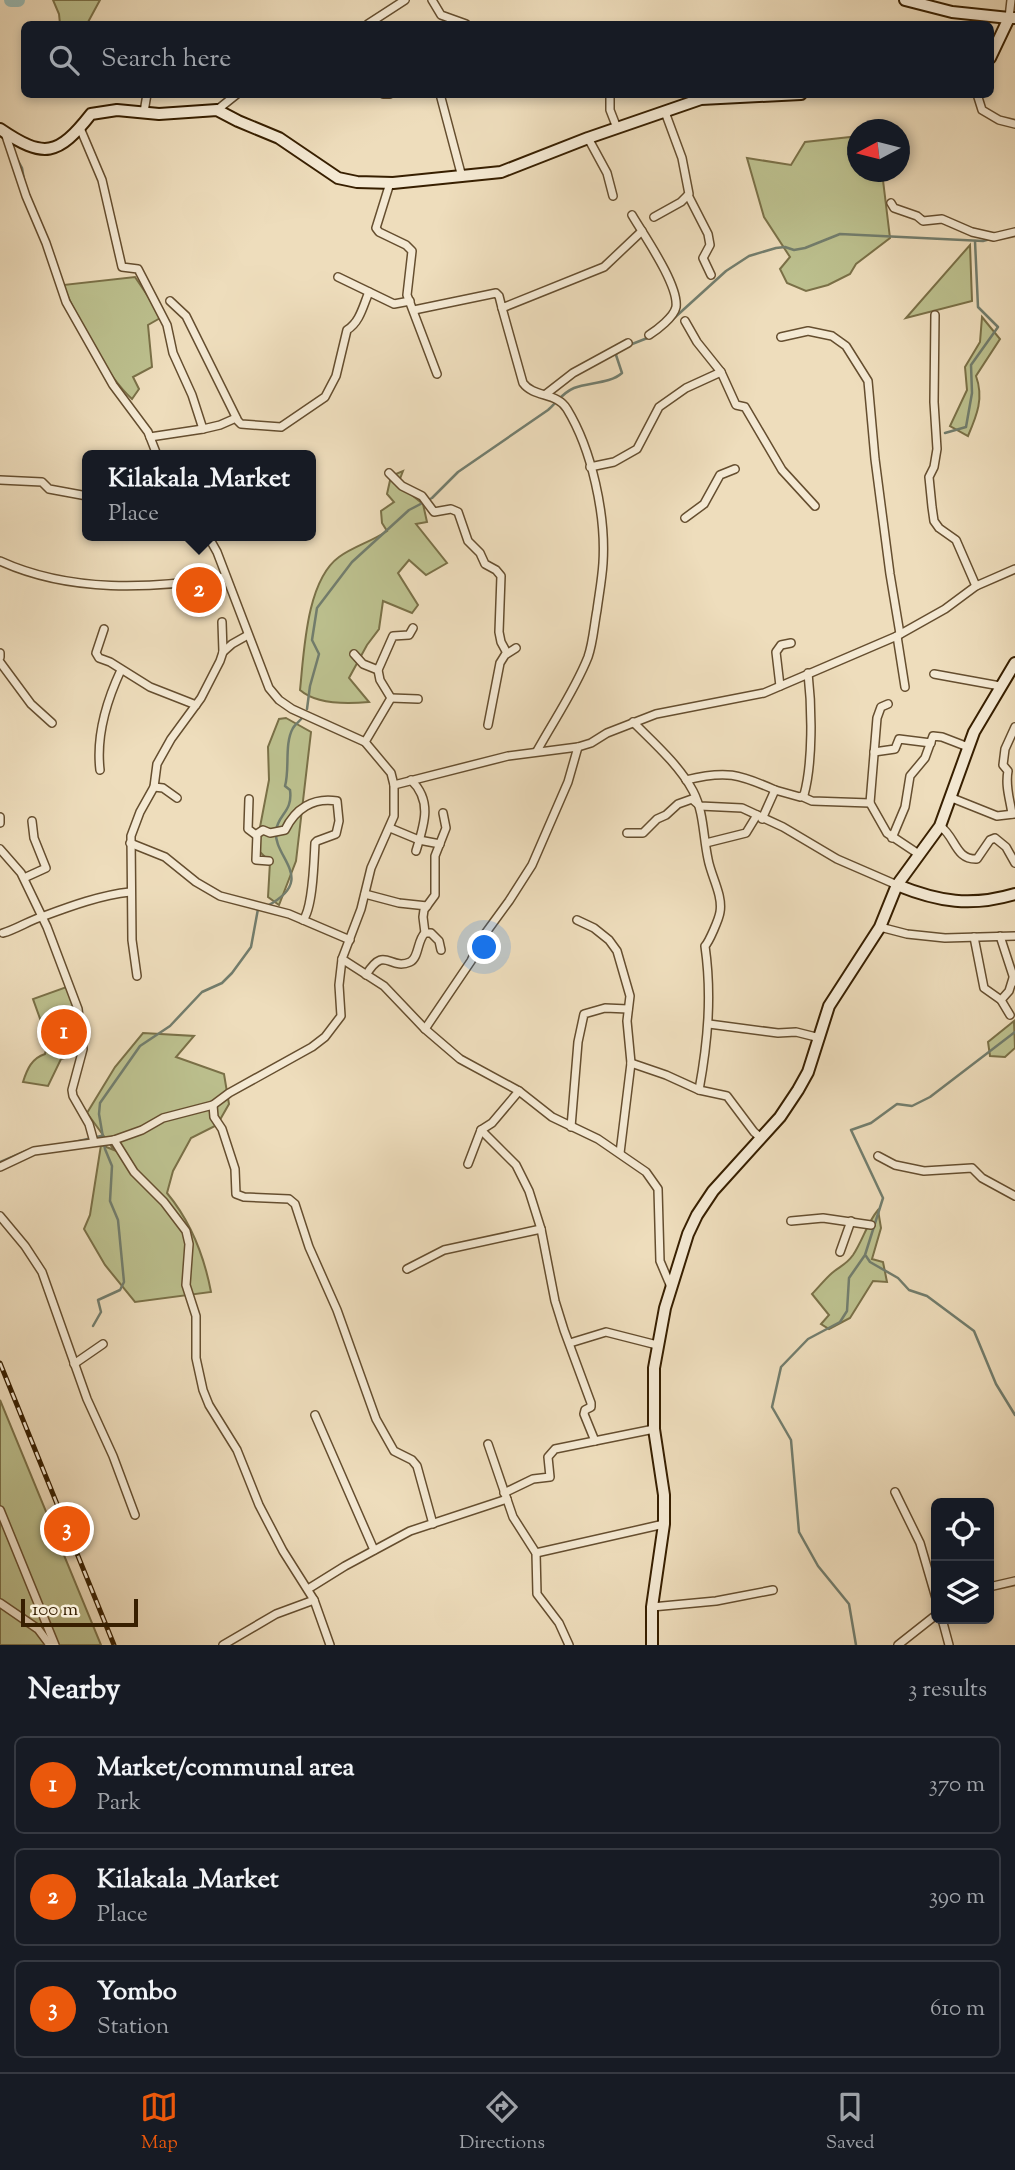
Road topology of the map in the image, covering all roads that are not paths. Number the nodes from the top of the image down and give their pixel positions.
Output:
1 (405, 0) edge
2 (432, 0) edge
3 (905, 0) edge
4 (1011, 0) edge
5 (441, 15) junction
6 (1012, 18) edge
7 (373, 21) edge
8 (439, 21) edge
9 (458, 21) edge
10 (994, 51) edge
11 (146, 98) edge
12 (232, 98) edge
13 (441, 98) edge
14 (610, 98) edge
15 (721, 98) edge
16 (978, 98) edge
17 (217, 110) junction
18 (144, 112) junction
19 (665, 112) junction
20 (1015, 124) edge
21 (80, 128) junction
22 (617, 128) junction
23 (2, 130) edge
24 (588, 138) junction
25 (461, 177) junction
26 (390, 183) junction
27 (688, 195) junction
28 (613, 196) dead end
29 (891, 203) dead end
30 (632, 215) dead end
31 (654, 217) dead end
32 (642, 232) junction
33 (1015, 233) edge
34 (710, 275) dead end
35 (338, 277) dead end
36 (369, 292) junction
37 (170, 301) dead end
38 (410, 302) junction
39 (502, 308) junction
40 (414, 310) junction
41 (935, 315) dead end
42 (685, 321) dead end
43 (649, 335) dead end
44 (781, 337) dead end
45 (628, 343) dead end
46 (721, 372) junction
47 (437, 374) dead end
48 (546, 394) junction
49 (236, 418) junction
50 (203, 429) junction
51 (150, 437) junction
52 (155, 450) edge
53 (590, 467) junction
54 (735, 469) dead end
55 (389, 473) dead end
56 (0, 481) edge
57 (82, 495) edge
58 (815, 506) dead end
59 (685, 518) dead end
60 (211, 541) edge
61 (0, 561) edge
62 (1015, 569) edge
63 (225, 577) junction
64 (976, 586) junction
65 (222, 622) dead end
66 (413, 628) dead end
67 (104, 629) dead end
68 (248, 635) junction
69 (899, 635) junction
70 (791, 643) dead end
71 (516, 648) dead end
72 (223, 652) junction
73 (507, 653) junction
74 (354, 654) dead end
75 (0, 663) edge
76 (1015, 663) edge
77 (121, 670) junction
78 (378, 670) junction
79 (808, 673) junction
80 (934, 674) dead end
81 (780, 686) junction
82 (1000, 686) junction
83 (905, 687) dead end
84 (391, 698) junction
85 (418, 699) dead end
86 (888, 704) dead end
87 (196, 705) junction
88 (633, 722) junction
89 (52, 723) dead end
90 (488, 725) dead end
91 (1015, 727) edge
92 (1012, 739) edge
93 (365, 742) junction
94 (931, 743) junction
95 (578, 747) junction
96 (968, 747) junction
97 (537, 751) junction
98 (874, 752) junction
99 (100, 770) dead end
100 (411, 780) junction
101 (686, 780) junction
102 (394, 785) junction
103 (155, 787) junction
104 (775, 790) junction
105 (803, 797) junction
106 (177, 798) dead end
107 (248, 799) dead end
108 (952, 799) junction
109 (870, 803) junction
110 (700, 806) junction
111 (443, 813) dead end
112 (1014, 814) edge
113 (0, 817) edge
114 (760, 817) junction
115 (32, 821) dead end
116 (0, 823) edge
117 (940, 826) junction
118 (390, 828) junction
119 (627, 833) dead end
120 (256, 835) junction
121 (892, 838) junction
122 (419, 840) junction
123 (130, 843) junction
124 (706, 843) junction
125 (440, 844) junction
126 (0, 849) edge
127 (416, 851) dead end
128 (920, 855) junction
129 (269, 861) dead end
130 (1015, 863) edge
131 (23, 878) junction
132 (897, 885) junction
133 (130, 892) junction
134 (365, 894) junction
135 (1015, 894) edge
136 (426, 906) junction
137 (42, 916) junction
138 (303, 920) junction
139 (577, 920) dead end
140 (880, 927) junction
141 (3, 933) dead end
142 (425, 933) junction
143 (1000, 936) junction
144 (1015, 936) edge
145 (974, 937) junction
146 (349, 940) junction
147 (441, 950) dead end
148 (342, 958) junction
149 (366, 975) junction
150 (137, 976) dead end
151 (1014, 978) edge
152 (1001, 1000) junction
153 (628, 1009) junction
154 (1010, 1015) dead end
155 (709, 1024) junction
156 (425, 1029) junction
157 (820, 1038) junction
158 (631, 1063) junction
159 (699, 1090) junction
160 (519, 1091) junction
161 (213, 1105) junction
162 (571, 1127) junction
163 (481, 1130) junction
164 (761, 1138) junction
165 (114, 1140) junction
166 (94, 1142) junction
167 (620, 1153) junction
168 (877, 1156) dead end
169 (468, 1164) dead end
170 (0, 1167) edge
171 (1015, 1196) edge
172 (0, 1216) edge
173 (791, 1221) dead end
174 (851, 1221) junction
175 (871, 1225) dead end
176 (541, 1229) junction
177 (840, 1252) dead end
178 (407, 1269) dead end
179 (671, 1287) junction
180 (570, 1343) junction
181 (103, 1344) dead end
182 (657, 1345) junction
183 (74, 1364) junction
184 (315, 1415) dead end
185 (654, 1429) junction
186 (595, 1441) junction
187 (488, 1444) dead end
188 (895, 1492) dead end
189 (505, 1496) junction
190 (0, 1510) edge
191 (135, 1515) dead end
192 (433, 1524) junction
193 (664, 1524) junction
194 (374, 1550) junction
195 (536, 1553) junction
196 (931, 1581) edge
197 (1015, 1581) edge
198 (994, 1586) edge
199 (308, 1589) junction
200 (773, 1590) dead end
201 (314, 1600) junction
202 (0, 1603) edge
203 (652, 1607) junction
204 (931, 1619) edge
205 (943, 1624) edge
206 (53, 1645) edge
207 (223, 1645) edge
208 (330, 1645) edge
209 (569, 1645) edge
210 (652, 1645) edge
211 (898, 1645) edge
212 (949, 1645) edge

1 - 7 street
2 - 5 street
3 - 6 street
4 - 6 street
5 - 8 street
5 - 9 street
6 - 10 street
11 - 18 street
12 - 17 street
13 - 25 street
14 - 22 street
15 - 19 street
16 - 20 street
17 - 18 street
17 - 26 street
18 - 21 street
19 - 22 street
19 - 27 street
21 - 23 street
21 - 50 street
22 - 24 street
23 - 51 street
24 - 25 street
24 - 28 street
25 - 26 street
26 - 38 street
27 - 31 street
27 - 34 street
29 - 33 street
30 - 32 street
32 - 39 street
32 - 43 street
35 - 36 street
36 - 38 street
36 - 49 street
37 - 49 street
38 - 40 street
39 - 40 street
39 - 48 street
40 - 47 street
41 - 64 street
42 - 46 street
44 - 69 street
45 - 48 street
46 - 53 street
46 - 58 street
48 - 53 street
49 - 50 street
50 - 51 street
51 - 52 street
53 - 97 street
54 - 59 street
55 - 73 street
56 - 57 street
60 - 63 street
61 - 63 street
62 - 64 street
63 - 68 street
64 - 69 street
65 - 72 street
66 - 78 street
67 - 77 street
68 - 72 street
68 - 93 street
69 - 79 street
69 - 83 street
70 - 81 street
71 - 73 street
72 - 87 street
73 - 90 street
74 - 78 street
75 - 89 street
76 - 82 street
77 - 87 street
77 - 99 street
78 - 84 street
79 - 81 street
79 - 105 street
80 - 82 street
81 - 88 street
82 - 96 street
84 - 85 street
84 - 93 street
86 - 98 street
87 - 103 street
88 - 95 street
88 - 101 street
91 - 92 street
92 - 112 street
93 - 102 street
94 - 96 street
94 - 98 street
94 - 121 street
95 - 97 street
95 - 156 street
96 - 108 street
97 - 100 street
98 - 109 street
100 - 102 street
100 - 122 street
101 - 104 street
101 - 110 street
102 - 118 street
103 - 106 street
103 - 123 street
104 - 105 street
104 - 114 street
105 - 109 street
107 - 120 street
108 - 112 street
108 - 117 street
109 - 121 street
110 - 114 street
110 - 119 street
110 - 124 street
111 - 125 street
113 - 116 street
114 - 124 street
114 - 132 street
115 - 131 street
117 - 128 street
117 - 130 street
118 - 122 street
118 - 134 street
120 - 129 street
120 - 138 street
121 - 128 street
122 - 125 street
122 - 127 street
123 - 133 street
123 - 138 street
124 - 155 street
125 - 136 street
126 - 131 street
128 - 132 street
131 - 137 street
132 - 135 street
132 - 140 street
133 - 137 street
133 - 150 street
134 - 136 street
134 - 146 street
136 - 142 street
137 - 141 street
137 - 166 street
138 - 146 street
139 - 153 street
140 - 145 street
140 - 157 street
142 - 147 street
142 - 149 street
143 - 144 street
143 - 145 street
143 - 151 street
145 - 152 street
146 - 148 street
148 - 149 street
148 - 161 street
149 - 156 street
151 - 152 street
152 - 154 street
153 - 158 street
153 - 162 street
155 - 157 street
155 - 159 street
156 - 160 street
157 - 164 street
158 - 159 street
158 - 167 street
159 - 164 street
160 - 162 street
160 - 163 street
161 - 165 street
161 - 192 street
162 - 167 street
163 - 169 street
163 - 176 street
164 - 179 street
165 - 166 street
165 - 199 street
166 - 170 street
167 - 179 street
168 - 171 street
172 - 183 street
173 - 174 street
174 - 175 street
174 - 177 street
176 - 178 street
176 - 180 street
179 - 182 street
180 - 182 street
180 - 186 street
181 - 183 street
182 - 185 street
183 - 191 street
184 - 194 street
185 - 186 street
185 - 193 street
186 - 189 street
187 - 189 street
188 - 196 street
189 - 192 street
189 - 195 street
190 - 206 street
192 - 194 street
193 - 195 street
193 - 203 street
194 - 199 street
195 - 209 street
197 - 198 street
199 - 201 street
200 - 203 street
201 - 207 street
201 - 208 street
202 - 206 street
203 - 210 street
204 - 211 street
205 - 212 street

